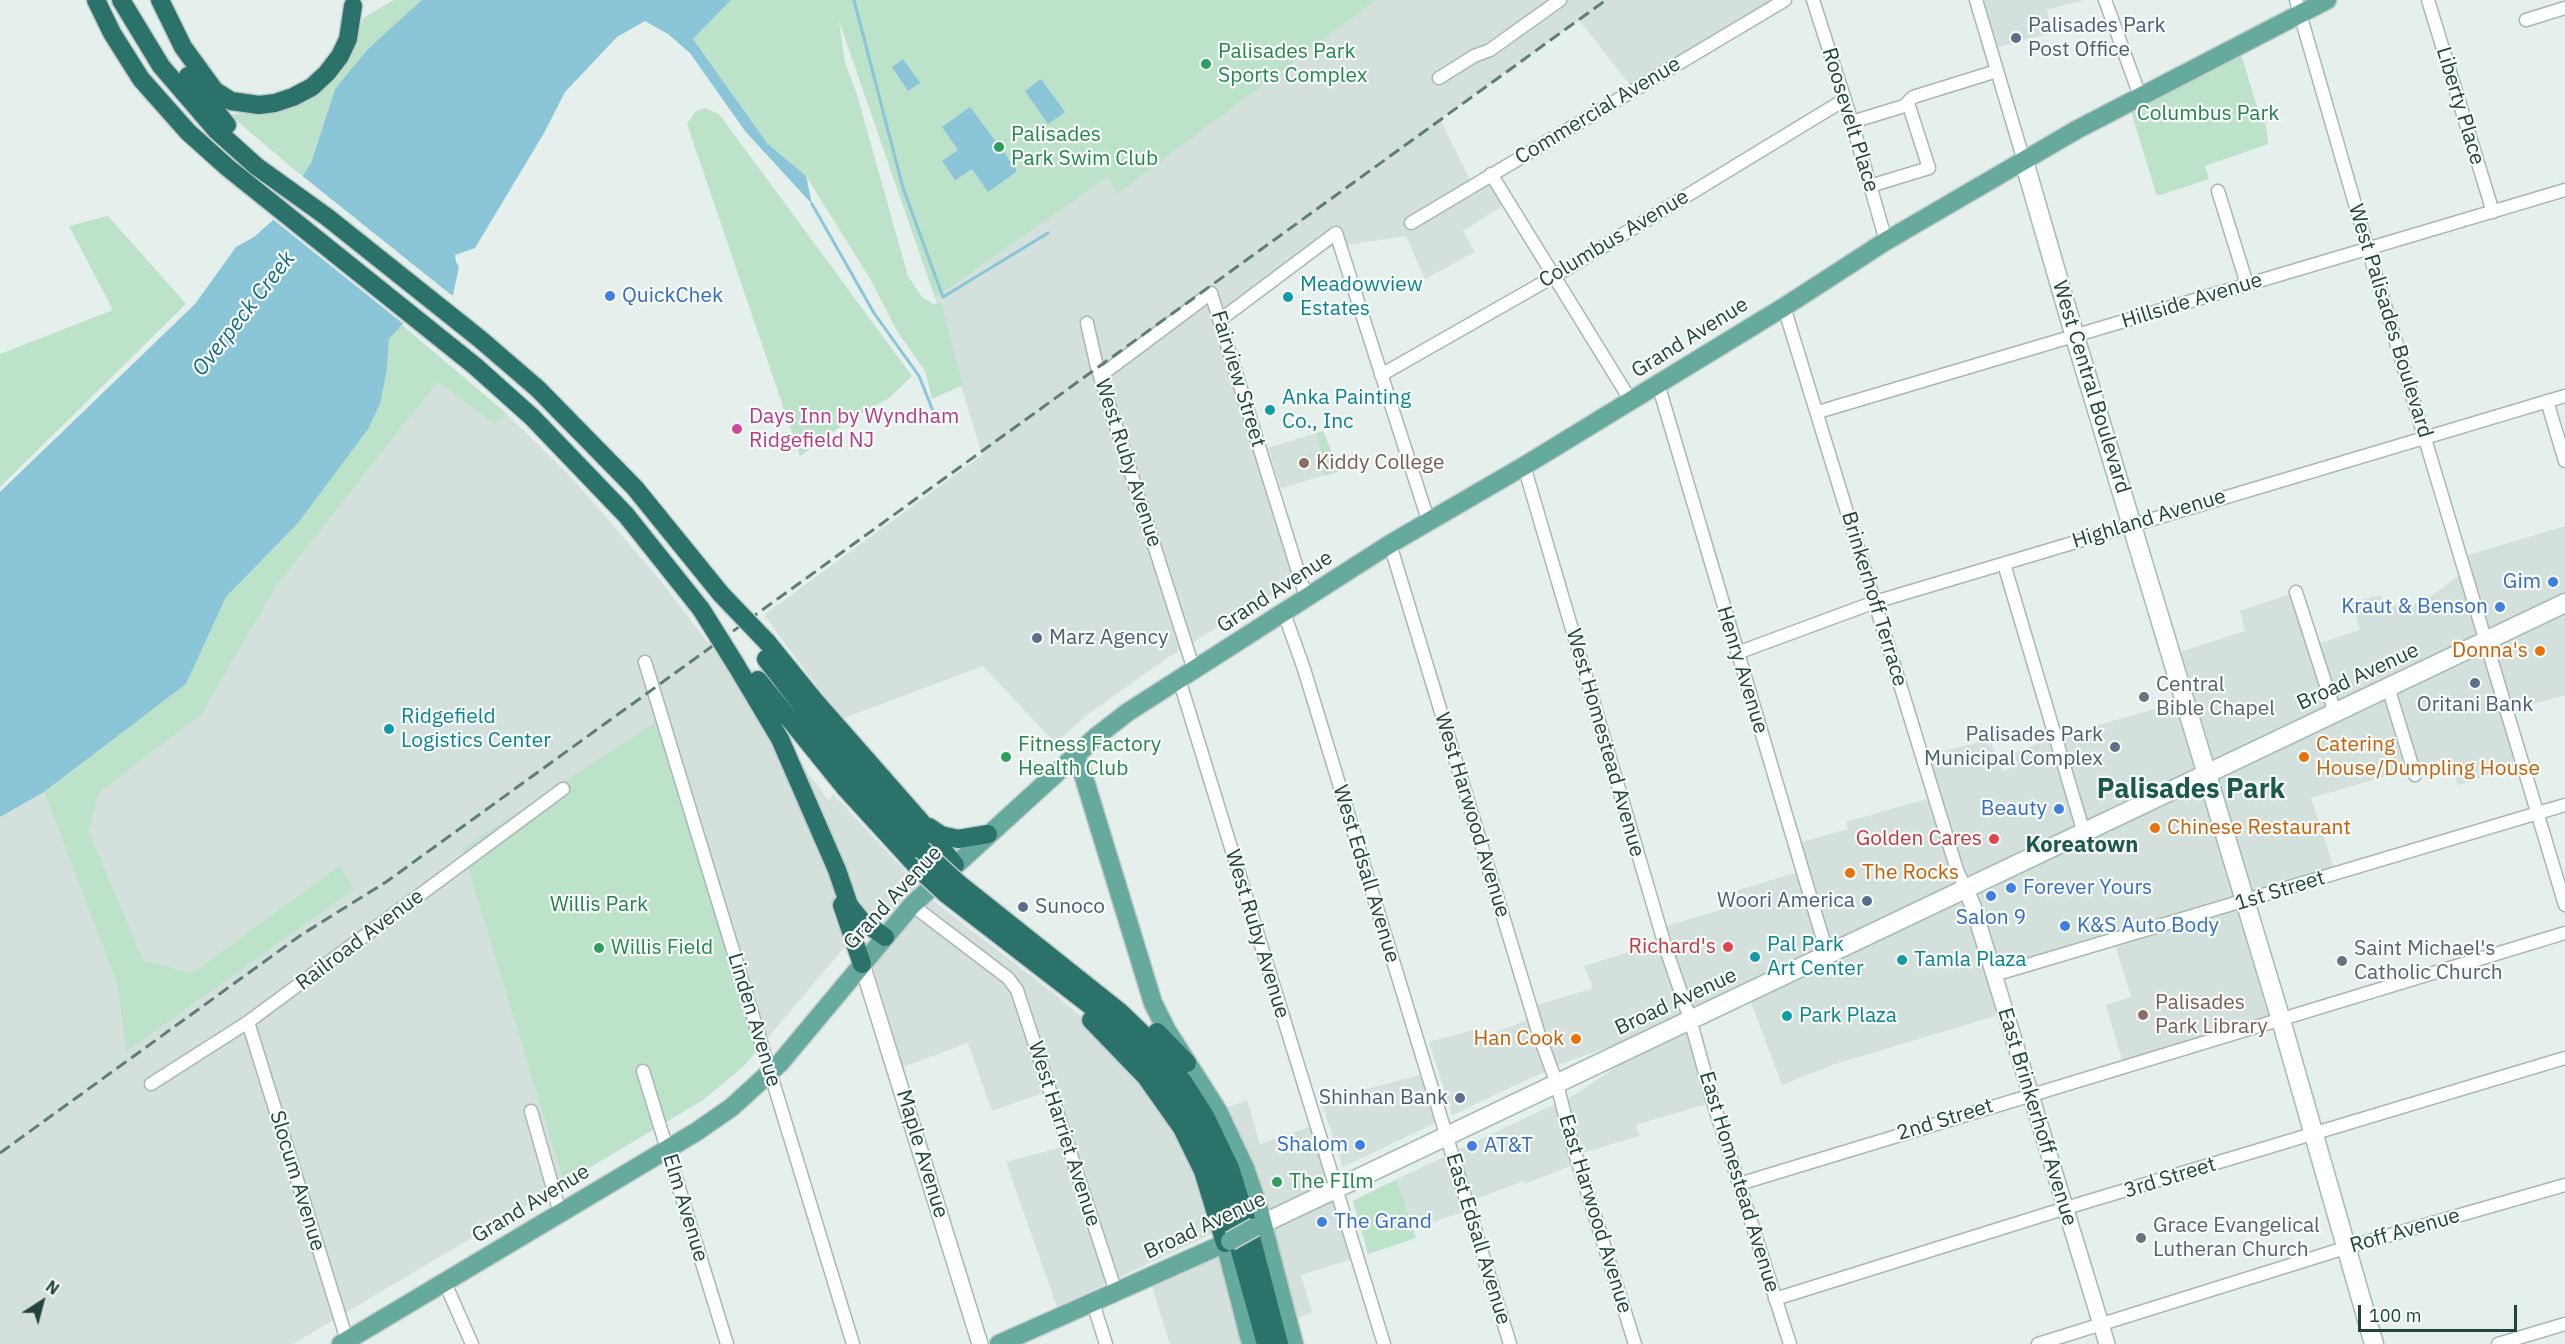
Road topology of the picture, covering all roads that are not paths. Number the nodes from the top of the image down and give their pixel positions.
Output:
1 (83, 0) edge
2 (96, 0) edge
3 (122, 0) edge
4 (148, 0) edge
5 (160, 0) edge
6 (1560, 0) edge
7 (1785, 0) edge
8 (1812, 0) edge
9 (1976, 0) edge
10 (2105, 0) edge
11 (2327, 0) edge
12 (2428, 0) edge
13 (353, 3) edge
14 (2298, 7) edge
15 (2565, 8) edge
16 (2526, 20) dead end
17 (1997, 71) junction
18 (141, 78) junction
19 (1439, 78) dead end
20 (2140, 96) junction
21 (1844, 100) junction
22 (1908, 103) junction
23 (1852, 122) junction
24 (2024, 161) junction
25 (260, 162) junction
26 (1491, 174) junction
27 (1870, 186) junction
28 (2565, 190) edge
29 (2218, 191) dead end
30 (2493, 212) junction
31 (1411, 223) dead end
32 (1886, 241) junction
33 (2368, 249) junction
34 (1553, 277) junction
35 (2247, 284) junction
36 (1784, 307) junction
37 (1220, 320) junction
38 (1088, 323) dead end
39 (2075, 337) junction
40 (1381, 375) junction
41 (1100, 376) junction
42 (1658, 384) junction
43 (2565, 396) edge
44 (1631, 400) junction
45 (2547, 401) junction
46 (1818, 412) junction
47 (2425, 438) junction
48 (2565, 461) edge
49 (1524, 466) junction
50 (1429, 523) junction
51 (2132, 525) junction
52 (1390, 544) junction
53 (2004, 564) junction
54 (2296, 592) dead end
55 (1306, 597) junction
56 (1875, 603) junction
57 (2565, 603) edge
58 (1284, 613) junction
59 (2486, 641) junction
60 (763, 645) junction
61 (1737, 652) junction
62 (645, 662) dead end
63 (739, 662) junction
64 (1187, 674) junction
65 (2388, 687) junction
66 (2335, 713) junction
67 (1075, 756) junction
68 (2206, 774) junction
69 (2415, 775) dead end
70 (563, 789) dead end
71 (2565, 805) edge
72 (2538, 813) junction
73 (922, 823) junction
74 (2084, 833) junction
75 (988, 834) junction
76 (824, 839) junction
77 (955, 865) junction
78 (952, 888) junction
79 (1966, 890) junction
80 (2245, 901) junction
81 (912, 905) junction
82 (2565, 905) edge
83 (2565, 933) edge
84 (885, 937) junction
85 (1032, 941) junction
86 (1828, 956) junction
87 (1033, 961) junction
88 (862, 964) junction
89 (1994, 975) junction
90 (1690, 1019) junction
91 (2281, 1020) junction
92 (248, 1022) junction
93 (2565, 1058) edge
94 (1187, 1063) junction
95 (643, 1071) dead end
96 (770, 1073) junction
97 (152, 1084) dead end
98 (1557, 1084) junction
99 (2030, 1094) junction
100 (531, 1111) dead end
101 (1446, 1135) junction
102 (2312, 1135) junction
103 (667, 1149) junction
104 (1738, 1184) junction
105 (2565, 1185) edge
106 (1337, 1188) junction
107 (2066, 1208) junction
108 (560, 1213) junction
109 (1259, 1225) junction
110 (1227, 1242) junction
111 (2345, 1248) junction
112 (445, 1283) junction
113 (1116, 1292) junction
114 (1775, 1299) junction
115 (1093, 1303) junction
116 (2565, 1323) edge
117 (2102, 1325) junction
118 (344, 1342) edge
119 (472, 1344) edge
120 (727, 1344) edge
121 (853, 1344) edge
122 (980, 1344) edge
123 (999, 1344) edge
124 (1106, 1344) edge
125 (1251, 1344) edge
126 (1266, 1344) edge
127 (1279, 1344) edge
128 (1294, 1344) edge
129 (1384, 1344) edge
130 (1510, 1344) edge
131 (1635, 1344) edge
132 (1790, 1344) edge
133 (2038, 1344) edge
134 (2107, 1344) edge
135 (2374, 1344) edge
136 (2498, 1344) edge

1 - 18 highway
2 - 18 highway
3 - 25 highway
4 - 25 highway
5 - 13 highway
6 - 19 street
7 - 26 street, Commercial Avenue
8 - 21 street, Roosevelt Place
9 - 17 street, West Central Boulevard
10 - 20 street
11 - 14 main road, Grand Avenue
12 - 30 street, Liberty Place
14 - 20 main road, Grand Avenue
14 - 33 street, West Palisades Boulevard
15 - 16 street
17 - 22 street
17 - 24 street, West Central Boulevard
18 - 63 highway, bridge
20 - 24 main road, Grand Avenue
21 - 23 street, Roosevelt Place
21 - 34 street, Columbus Avenue
22 - 23 street
22 - 27 street
23 - 27 street, Roosevelt Place
24 - 32 main road, Grand Avenue
24 - 39 main road, West Central Boulevard
25 - 60 highway, bridge
26 - 31 street, Commercial Avenue
26 - 34 street
27 - 32 street, Roosevelt Place
28 - 30 street, Hillside Avenue
29 - 35 street
30 - 33 street, Hillside Avenue
32 - 36 main road, Grand Avenue
33 - 35 street, Hillside Avenue
33 - 47 street, West Palisades Boulevard
34 - 40 street, Columbus Avenue
34 - 44 street
35 - 39 street, Hillside Avenue
36 - 42 main road, Grand Avenue
36 - 46 street, Brinkerhoff Terrace
37 - 40 street
37 - 41 street, Fairview Street
37 - 55 street, Fairview Street
38 - 41 street, West Ruby Avenue
39 - 46 street, Hillside Avenue
39 - 51 main road, West Central Boulevard
40 - 50 street
41 - 64 street, West Ruby Avenue
42 - 44 main road, Grand Avenue
42 - 61 street, Henry Avenue
43 - 45 street, Highland Avenue
44 - 49 main road, Grand Avenue
45 - 47 street, Highland Avenue
45 - 48 street
46 - 56 street, Brinkerhoff Terrace
47 - 51 street, Highland Avenue
47 - 59 street, West Palisades Boulevard
49 - 50 main road, Grand Avenue
49 - 90 street, West Homestead Avenue
50 - 52 main road, Grand Avenue
51 - 53 street, Highland Avenue
51 - 68 main road, West Central Boulevard
52 - 55 main road, Grand Avenue
52 - 98 street, West Harwood Avenue
53 - 56 street, Highland Avenue
53 - 74 street
54 - 66 street
55 - 58 main road, Grand Avenue
56 - 61 street, Highland Avenue
56 - 79 street, Brinkerhoff Terrace
57 - 59 main road, Broad Avenue
58 - 64 main road, Grand Avenue
58 - 101 street, West Edsall Avenue
59 - 65 main road, Broad Avenue
59 - 72 street, West Palisades Boulevard
60 - 73 highway
60 - 78 highway, bridge
61 - 86 street, Henry Avenue
62 - 96 street, Linden Avenue
63 - 76 highway
63 - 78 highway, bridge
64 - 67 main road, Grand Avenue
64 - 106 street, West Ruby Avenue
65 - 66 main road, Broad Avenue
65 - 69 street
66 - 68 main road, Broad Avenue
67 - 75 main road, Grand Avenue
67 - 94 main road
68 - 74 main road, Broad Avenue
68 - 80 main road, West Central Boulevard
70 - 92 street, Railroad Avenue
71 - 72 street, 1st Street
72 - 80 street, 1st Street
72 - 82 street, West Palisades Boulevard
73 - 75 highway
73 - 77 highway
74 - 79 main road, Broad Avenue
75 - 77 main road, Grand Avenue
76 - 84 highway
76 - 88 highway
77 - 81 main road, Grand Avenue
78 - 85 highway
78 - 87 highway
79 - 86 main road, Broad Avenue
79 - 89 street, East Brinkerhoff Avenue
80 - 89 street, 1st Street
80 - 91 main road, West Central Boulevard
81 - 84 main road, Grand Avenue
81 - 113 street, West Harriet Avenue
83 - 91 street, 2nd Street
84 - 88 main road, Grand Avenue
85 - 94 highway
85 - 127 highway
86 - 90 main road, Broad Avenue
87 - 110 highway
87 - 126 highway
88 - 96 main road, Grand Avenue
88 - 122 street, Maple Avenue
89 - 99 street, East Brinkerhoff Avenue
90 - 98 main road, Broad Avenue
90 - 104 street, East Homestead Avenue
91 - 99 street, 2nd Street
91 - 102 main road, West Central Boulevard
92 - 97 street, Railroad Avenue
92 - 118 street, Slocum Avenue
93 - 102 street, 3rd Street
94 - 109 main road
95 - 103 street, Elm Avenue
96 - 103 main road, Grand Avenue
96 - 121 street, Linden Avenue
98 - 101 main road, Broad Avenue
98 - 131 street, East Harwood Avenue
99 - 104 street, 2nd Street
99 - 107 street, East Brinkerhoff Avenue
100 - 108 street
101 - 106 main road, Broad Avenue
101 - 130 street, East Edsall Avenue
102 - 107 street, 3rd Street
102 - 111 main road, West Central Boulevard
103 - 108 main road, Grand Avenue
103 - 120 street, Elm Avenue
104 - 114 street, East Homestead Avenue
105 - 111 street, Roff Avenue
106 - 109 main road, Broad Avenue
106 - 129 street, West Ruby Avenue
107 - 114 street, 3rd Street
107 - 117 street, East Brinkerhoff Avenue
108 - 112 main road, Grand Avenue
109 - 110 main road, Broad Avenue, bridge
109 - 128 main road
110 - 113 main road, Broad Avenue
110 - 125 main road
111 - 117 street, Roff Avenue
111 - 135 main road, West Central Boulevard
112 - 118 main road, Grand Avenue
112 - 119 street
113 - 115 main road, Broad Avenue
114 - 132 street, East Homestead Avenue
115 - 123 main road, Broad Avenue
115 - 124 street
116 - 136 street
117 - 133 street, Roff Avenue
117 - 134 street, East Brinkerhoff Avenue

